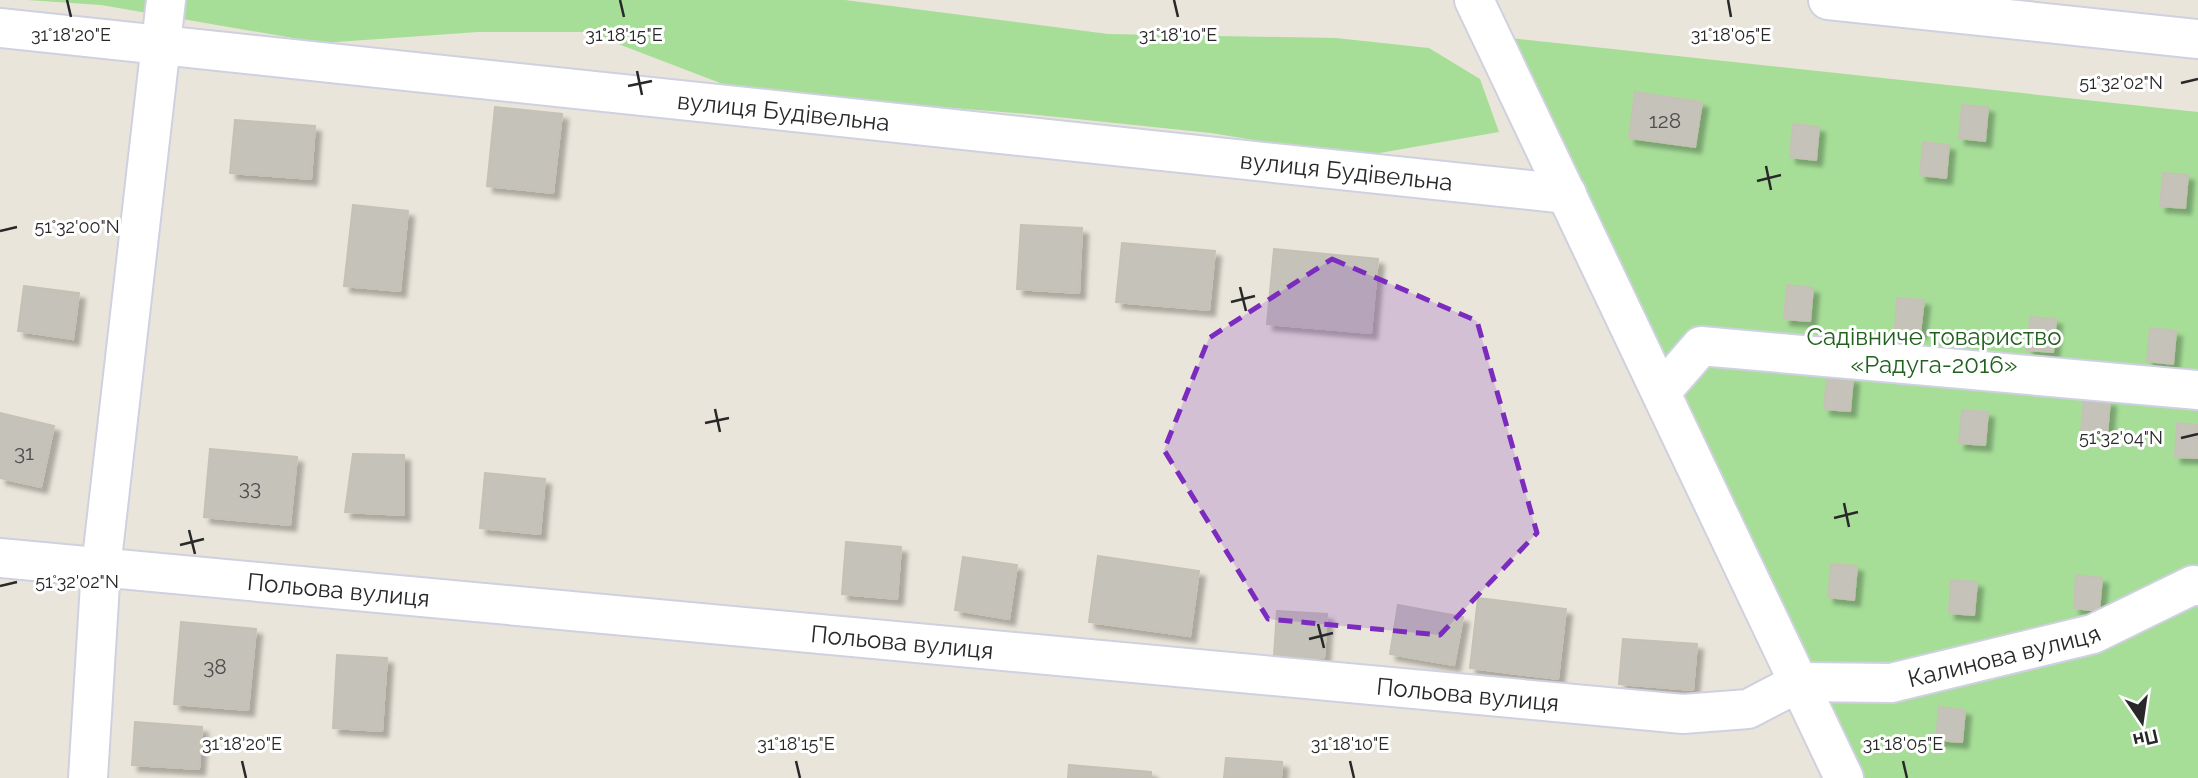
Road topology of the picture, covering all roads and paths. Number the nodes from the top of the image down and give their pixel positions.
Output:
1 (166, 0) edge
2 (1474, 0) edge
3 (1828, 0) edge
4 (0, 28) edge
5 (2198, 39) edge
6 (161, 44) junction
7 (1567, 194) junction
8 (2198, 390) edge
9 (1661, 392) junction
10 (0, 558) edge
11 (101, 568) junction
12 (2198, 586) edge
13 (1800, 682) junction
14 (88, 778) edge
15 (1844, 778) edge

1 - 6 street
2 - 7 street
3 - 5 street
4 - 6 street, вулиця Будівельна
6 - 7 street, вулиця Будівельна
6 - 11 street
7 - 9 street
8 - 9 street
9 - 13 street
10 - 11 street, Польова вулиця
11 - 13 street, Польова вулиця
11 - 14 street
12 - 13 street, Калинова вулиця
13 - 15 street

